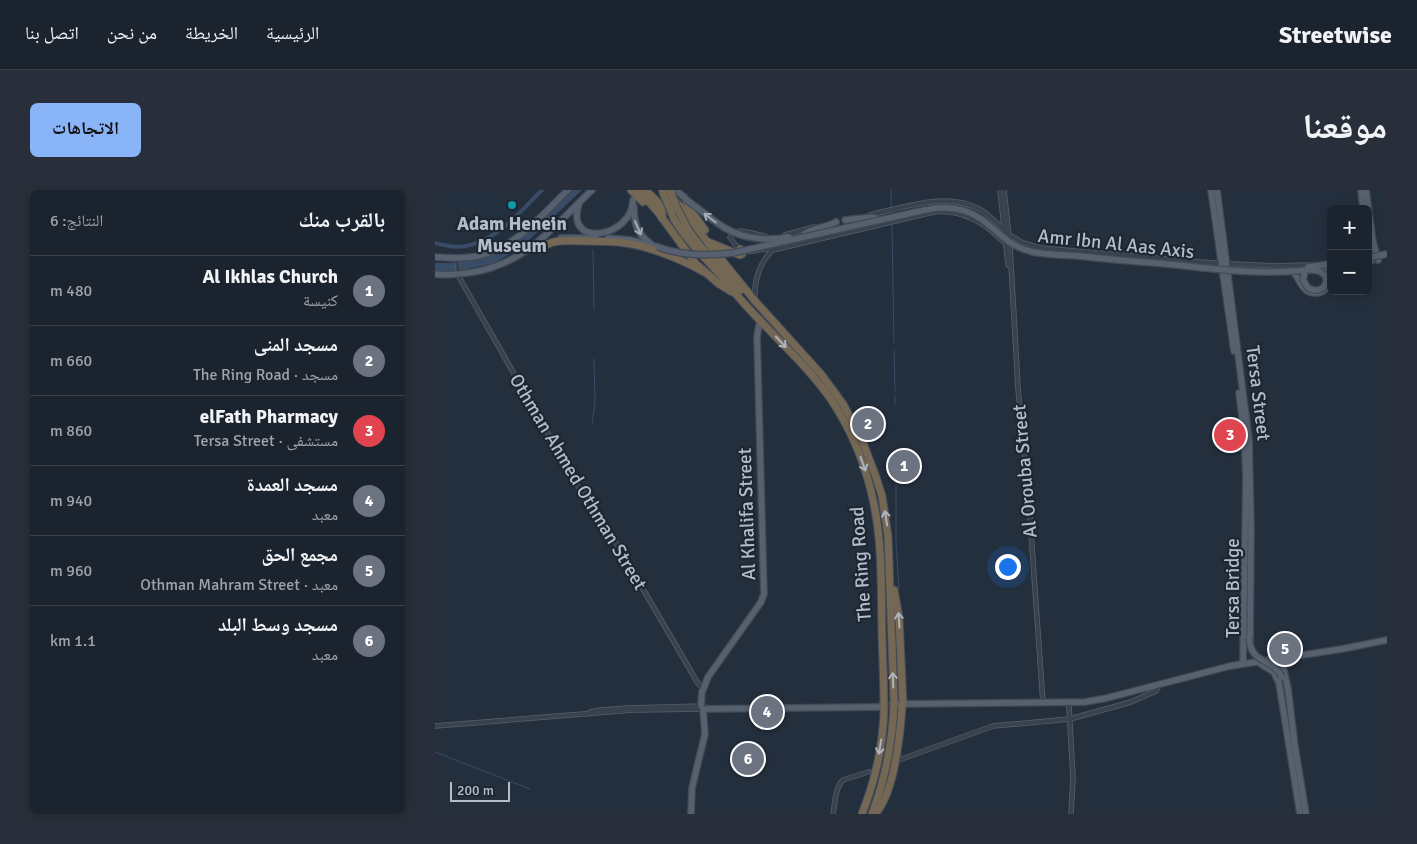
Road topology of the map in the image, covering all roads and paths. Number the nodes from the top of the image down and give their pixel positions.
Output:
1 (568, 190) edge
2 (593, 190) edge
3 (631, 190) edge
4 (638, 190) edge
5 (645, 190) edge
6 (661, 190) edge
7 (670, 190) edge
8 (679, 190) edge
9 (1002, 190) edge
10 (1211, 190) edge
11 (1217, 190) edge
12 (1361, 190) edge
13 (1366, 190) edge
14 (633, 200) junction
15 (1003, 200) junction
16 (580, 202) junction
17 (1363, 205) edge
18 (657, 211) junction
19 (685, 212) junction
20 (662, 218) junction
21 (876, 219) junction
22 (845, 220) junction
23 (836, 222) junction
24 (1003, 228) junction
25 (847, 232) junction
26 (686, 233) junction
27 (804, 234) junction
28 (1008, 234) junction
29 (997, 237) junction
30 (1013, 238) junction
31 (708, 243) junction
32 (1009, 246) junction
33 (658, 247) junction
34 (531, 248) junction
35 (741, 249) junction
36 (775, 249) junction
37 (540, 250) dead end
38 (1093, 253) junction
39 (435, 256) edge
40 (1387, 256) edge
41 (457, 258) junction
42 (1372, 258) edge
43 (1092, 259) junction
44 (1372, 259) edge
45 (1378, 260) joint
46 (1224, 263) junction
47 (1327, 266) edge
48 (1327, 266) edge
49 (1327, 267) edge
50 (1327, 267) edge
51 (1312, 270) junction
52 (1216, 271) junction
53 (704, 272) junction
54 (1305, 272) junction
55 (458, 273) junction
56 (1228, 273) junction
57 (1294, 273) junction
58 (435, 274) edge
59 (1327, 288) edge
60 (735, 294) junction
61 (755, 301) junction
62 (760, 319) junction
63 (833, 397) junction
64 (1248, 460) junction
65 (1245, 524) junction
66 (891, 581) junction
67 (1251, 581) junction
68 (1248, 639) junction
69 (1387, 642) edge
70 (1282, 660) junction
71 (1266, 662) junction
72 (1243, 664) junction
73 (1282, 677) junction
74 (1159, 685) junction
75 (703, 689) junction
76 (1043, 702) junction
77 (878, 705) tunnel mouth
78 (901, 705) junction
79 (1069, 706) junction
80 (703, 707) junction
81 (1070, 720) junction
82 (435, 726) edge
83 (1291, 758) junction
84 (899, 760) tunnel mouth
85 (868, 772) tunnel mouth
86 (691, 814) edge
87 (833, 814) edge
88 (862, 814) edge
89 (873, 814) edge
90 (1071, 814) edge
91 (1300, 814) edge
92 (1306, 814) edge

1 - 41 main road
2 - 16 main road
3 - 14 main road
3 - 18 highway
4 - 18 highway, The Ring Road
5 - 20 highway
6 - 19 highway, The Ring Road
6 - 26 highway, The Ring Road, bridge
7 - 19 highway
7 - 26 highway, The Ring Road, bridge
27 -> 8 main road, Amr Ibn Al Aas Axis, bridge
8 - 31 highway
9 - 15 street, Al Orouba Street
10 - 46 main road, Tersa Street
11 - 46 main road, Tersa Street
12 - 17 main road
13 - 45 main road
14 - 16 main road
14 -> 33 main road
15 - 24 street, Al Orouba Street
15 - 28 street, Al Orouba Street
16 - 34 main road
18 - 20 highway, The Ring Road
19 - 31 highway, The Ring Road
20 - 53 highway, The Ring Road
21 - 22 main road
21 - 25 main road
21 - 27 main road, Amr Ibn Al Aas Axis, bridge
21 - 33 main road, Amr Ibn Al Aas Axis, bridge
21 - 48 main road, Amr Ibn Al Aas Axis, bridge
21 - 51 main road, Amr Ibn Al Aas Axis, bridge
22 - 23 street
22 - 24 street
23 - 27 main road
23 - 35 street
24 - 29 street
24 - 32 street, Al Orouba Street
25 - 29 street
25 - 36 street
26 - 60 highway, The Ring Road
26 - 61 highway, The Ring Road
28 - 30 street
28 - 32 street, Al Orouba Street
29 - 32 street
30 - 32 street
30 - 38 street
31 - 35 highway
31 - 61 highway, The Ring Road
32 - 43 street
32 - 76 street, Al Orouba Street
33 - 34 main road, Amr Ibn Al Aas Axis
34 - 55 main road
35 - 36 street
36 - 61 street
37 - 53 highway
38 - 43 street
38 - 46 street
39 - 41 main road
40 - 42 main road, bridge
41 - 55 street
43 - 52 street
44 - 45 street
46 - 47 street
46 - 52 street
46 - 56 main road, Tersa Street
46 - 56 street
49 - 51 main road, Amr Ibn Al Aas Axis, bridge
50 - 54 street
51 - 54 main road, bridge
52 - 56 street
53 - 60 highway, The Ring Road
54 - 57 street
55 - 58 main road
55 - 75 street, Othman Ahmed Othman Street
56 - 57 street
56 - 64 main road, Tersa Street
57 - 59 main road, bridge
60 - 62 highway, The Ring Road
61 - 63 highway, The Ring Road
62 -> 63 highway, The Ring Road
62 - 75 main road, Al Khalifa Street
66 -> 63 highway, The Ring Road
63 -> 88 highway, The Ring Road
64 - 65 main road, Tersa Street
64 - 67 main road, Tersa Street
65 - 68 main road, Tersa Bridge
65 - 72 main road, Tersa Street
78 -> 66 highway
89 -> 66 highway, The Ring Road
67 - 68 main road, Tersa Bridge
67 - 71 main road, Tersa Street
68 - 73 main road, Tersa Bridge, bridge
69 - 70 main road
70 - 71 main road
70 - 73 main road
71 - 72 main road
71 - 73 main road, Tersa Street
71 - 74 main road
71 - 83 main road
72 - 74 main road
73 - 83 main road
73 - 92 main road
74 - 76 main road
74 - 79 main road
74 - 81 street
75 - 80 main road
76 - 78 main road
77 - 80 main road
78 - 79 main road
78 - 89 highway
79 - 81 street
80 - 82 street
80 - 86 main road
81 - 84 street
81 - 90 street
83 - 91 main road
85 - 87 street

